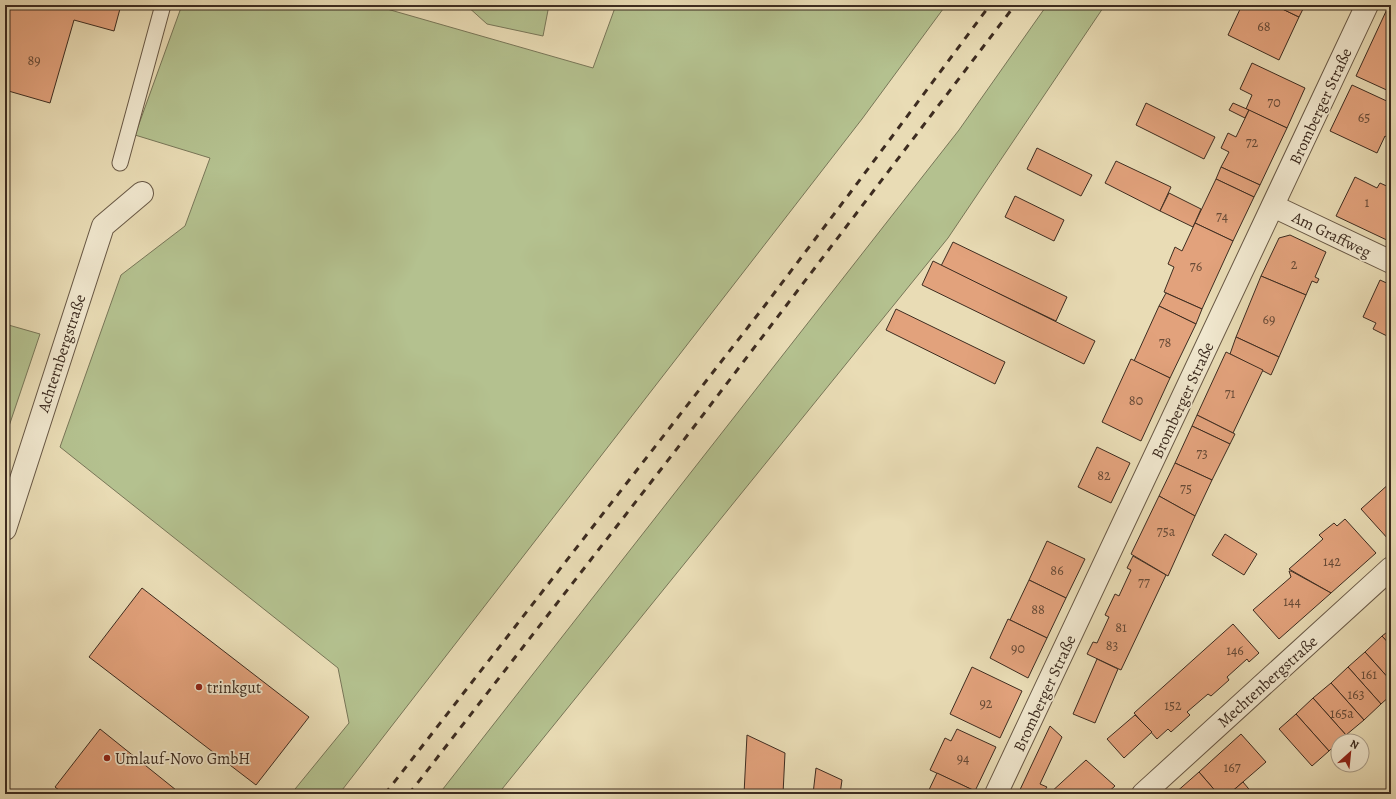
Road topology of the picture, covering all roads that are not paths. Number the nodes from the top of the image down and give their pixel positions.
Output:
1 (163, 5) edge
2 (1367, 5) edge
3 (120, 163) dead end
4 (142, 193) dead end
5 (1273, 206) junction
6 (1391, 262) edge
7 (5, 529) edge
8 (1391, 568) edge
9 (996, 794) edge
10 (1144, 794) edge

1 - 3 lane
2 - 5 street, Bromberger Straße
4 - 7 street, Achternbergstraße
5 - 6 street, Am Graffweg
5 - 9 street, Bromberger Straße
8 - 10 street, Mechtenbergstraße

